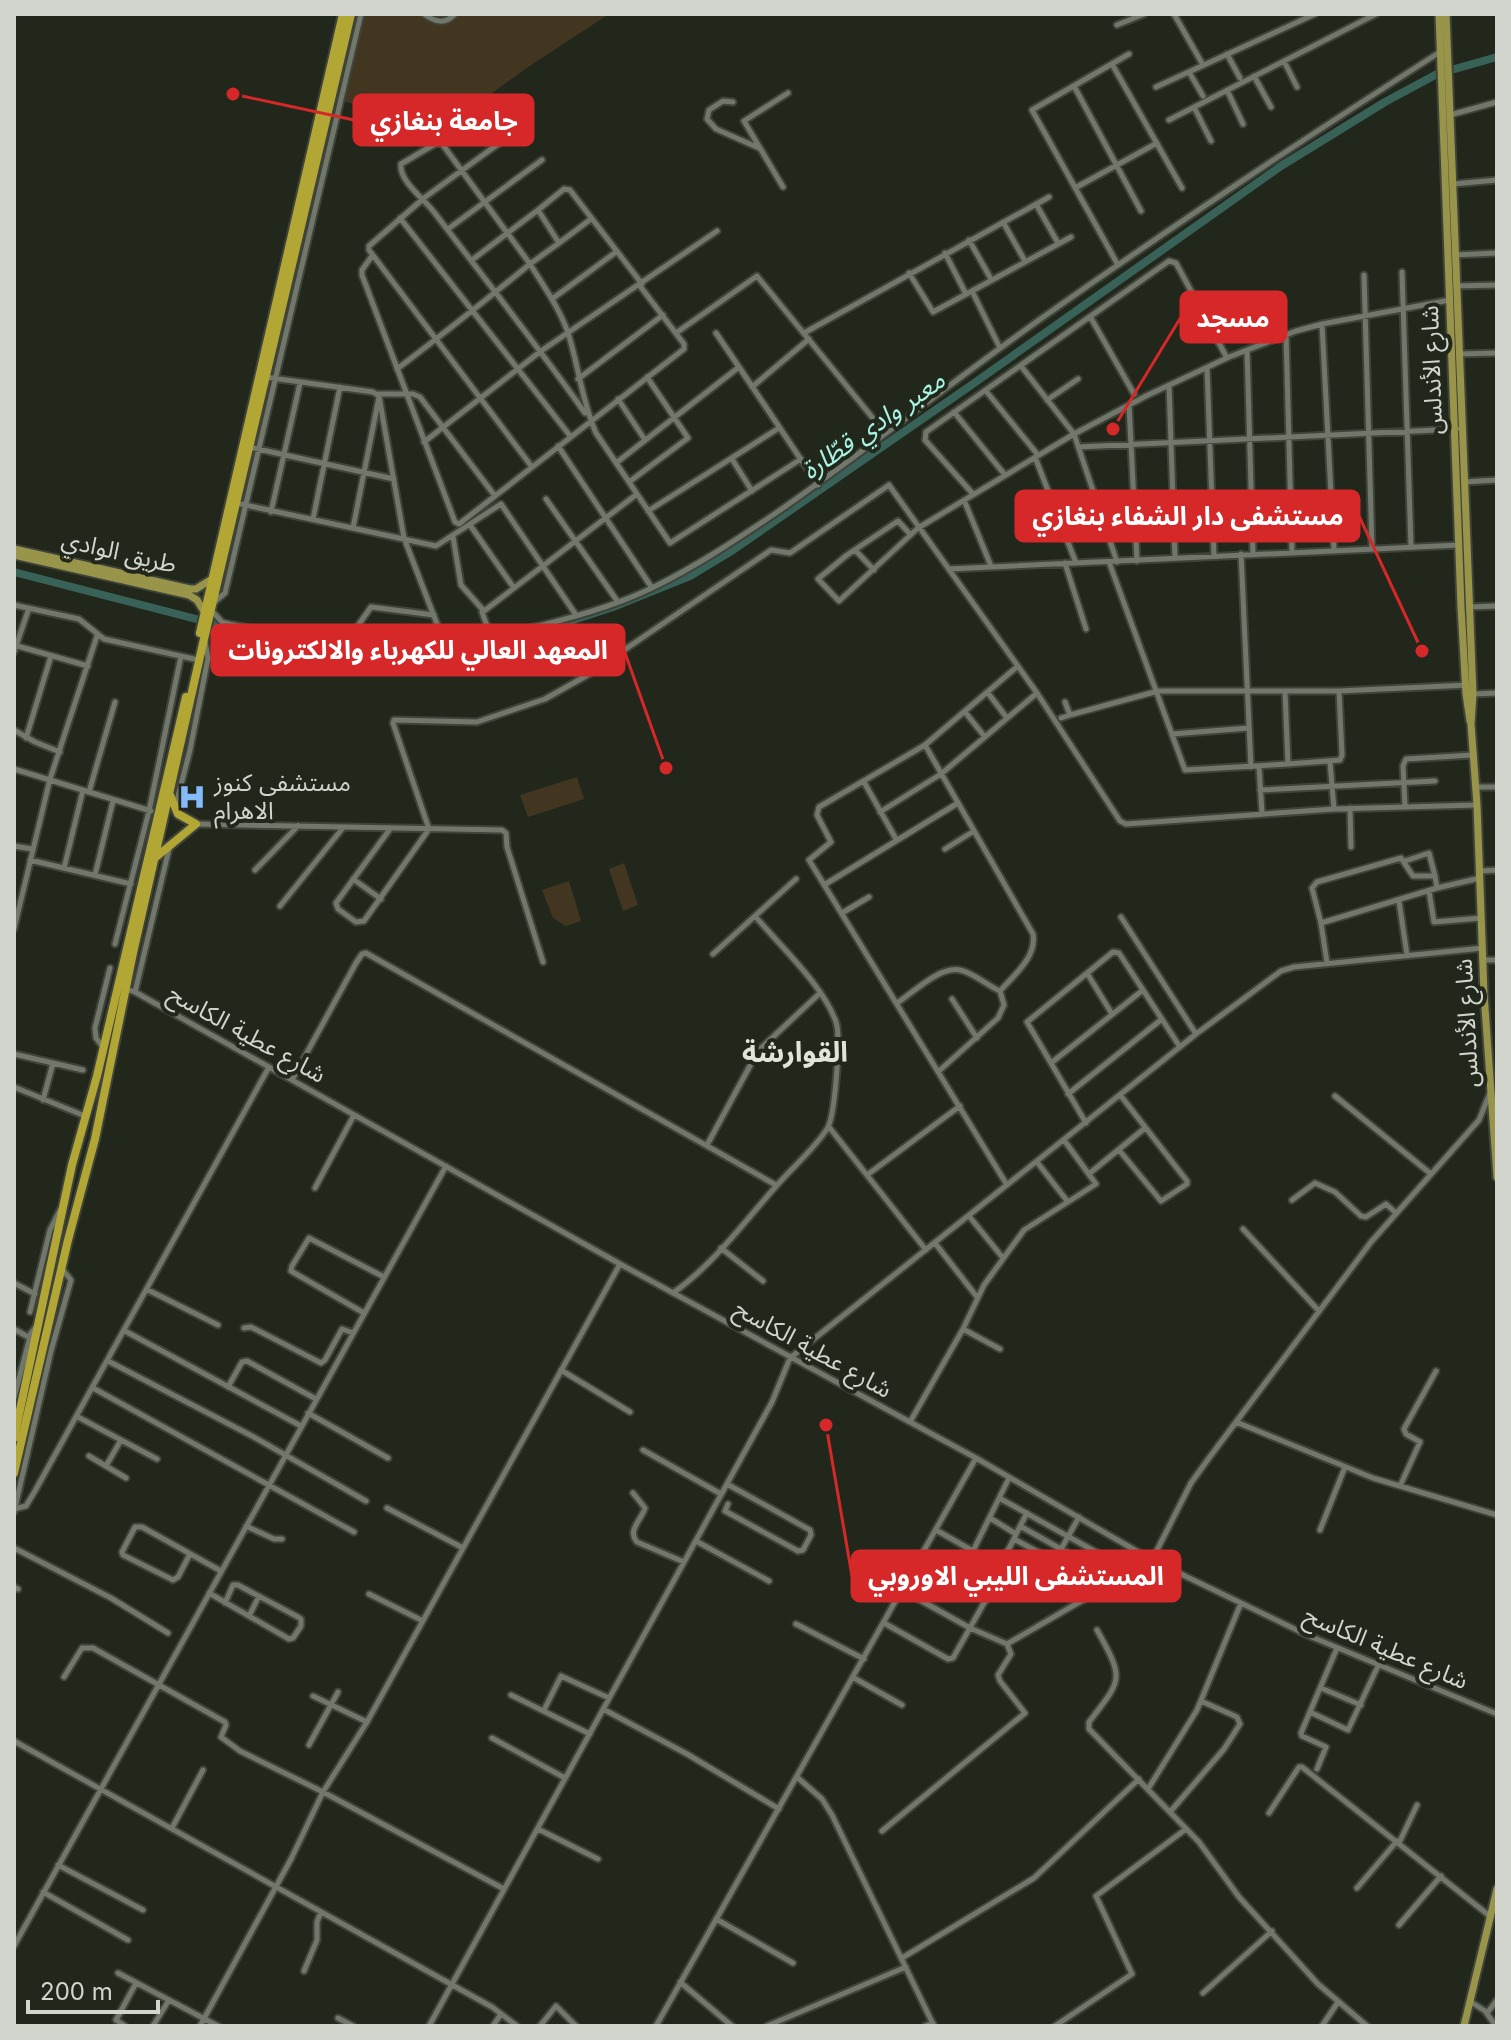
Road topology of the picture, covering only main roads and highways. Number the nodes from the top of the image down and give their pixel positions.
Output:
1 (343, 14) edge
2 (351, 14) edge
3 (1439, 14) edge
4 (1446, 14) edge
5 (1444, 63) junction
6 (1445, 78) junction
7 (1452, 255) junction
8 (1458, 429) junction
9 (1462, 544) junction
10 (16, 552) edge
11 (220, 578) junction
12 (189, 592) junction
13 (210, 609) junction
14 (1469, 685) junction
15 (1471, 724) junction
16 (169, 794) junction
17 (155, 857) junction
18 (1493, 1097) edge
19 (80, 1137) junction
20 (95, 1139) junction
21 (72, 1165) junction
22 (87, 1169) junction
23 (1497, 1177) edge
24 (14, 1438) edge
25 (14, 1473) edge
26 (1497, 1889) edge
27 (1464, 2026) edge

1 - 11 highway
2 - 11 highway
3 - 5 main road, شارع الأندلس
4 - 5 main road, شارع الأندلس
5 - 6 main road, شارع الأندلس
6 - 7 main road, شارع الأندلس
6 - 7 main road, شارع الأندلس
7 - 8 main road, شارع الأندلس
7 - 8 main road, شارع الأندلس
8 - 9 main road, شارع الأندلس
8 - 9 main road, شارع الأندلس
9 - 14 main road, شارع الأندلس
9 - 14 main road, شارع الأندلس
10 - 12 main road, طريق الوادي
11 - 12 main road, طريق الوادي
11 - 13 highway
12 - 13 main road, طريق الوادي
13 - 16 highway
13 - 19 highway
14 - 15 main road, شارع الأندلس
14 - 15 main road, شارع الأندلس
15 - 18 main road, شارع الأندلس
16 - 17 highway
16 - 17 highway
17 - 20 highway
18 - 23 main road, شارع الأندلس
19 - 20 highway
19 - 21 highway
20 - 22 highway
21 - 22 highway
21 - 24 highway
22 - 25 highway
26 - 27 main road

